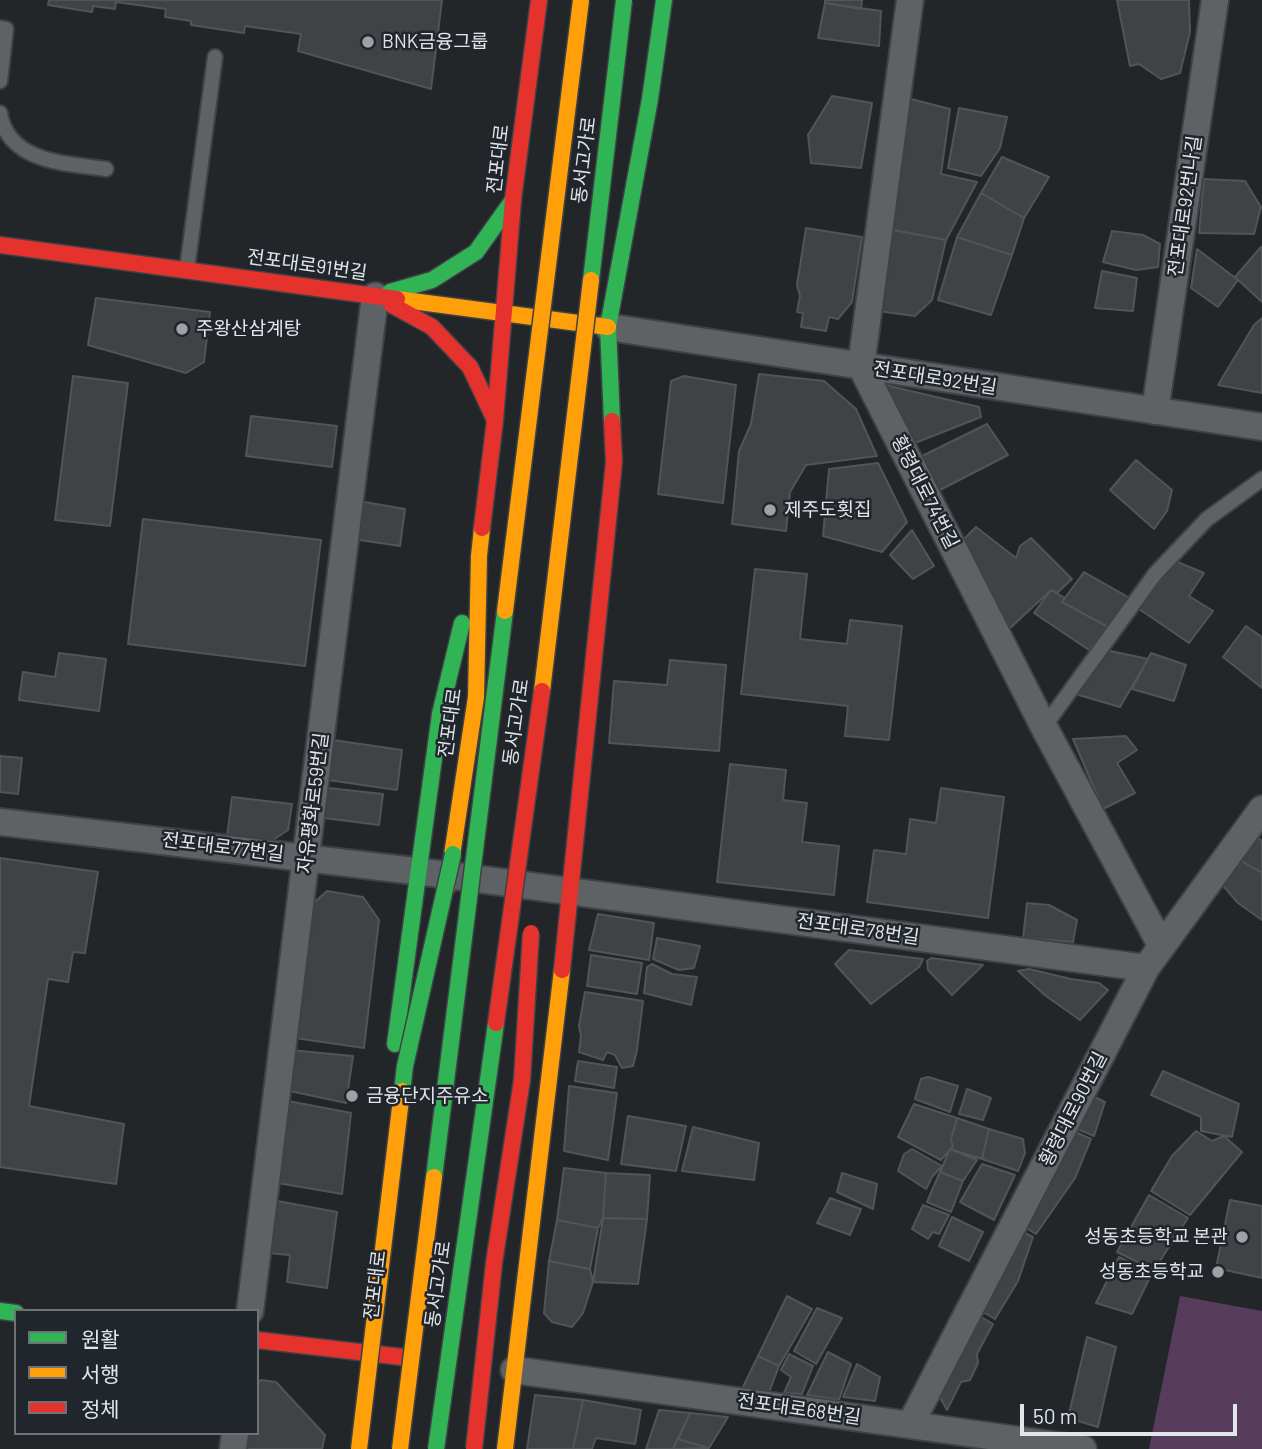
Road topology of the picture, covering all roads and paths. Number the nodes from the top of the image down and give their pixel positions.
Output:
1 (539, 0) edge
2 (581, 0) edge
3 (624, 0) edge
4 (664, 0) edge
5 (910, 0) edge
6 (1215, 0) edge
7 (0, 28) edge
8 (532, 55) junction
9 (215, 57) dead end
10 (0, 81) edge
11 (650, 99) junction
12 (0, 113) edge
13 (106, 169) dead end
14 (513, 201) junction
15 (0, 245) edge
16 (187, 270) junction
17 (375, 296) junction
18 (505, 314) junction
19 (608, 327) junction
20 (860, 366) junction
21 (596, 409) dead end
22 (1155, 411) junction
23 (495, 420) junction
24 (1262, 427) edge
25 (1262, 479) edge
26 (576, 545) dead end
27 (479, 556) junction
28 (499, 647) junction
29 (547, 656) junction
30 (1044, 727) junction
31 (1262, 809) edge
32 (0, 822) edge
33 (306, 857) junction
34 (417, 871) junction
35 (448, 875) junction
36 (532, 888) junction
37 (571, 891) junction
38 (1161, 945) junction
39 (1146, 968) junction
40 (427, 1039) dead end
41 (250, 1309) edge
42 (259, 1339) edge
43 (356, 1352) junction
44 (463, 1365) junction
45 (514, 1370) junction
46 (910, 1424) junction
47 (343, 1449) edge
48 (359, 1449) edge
49 (400, 1449) edge
50 (436, 1449) edge
51 (452, 1449) edge
52 (474, 1449) edge
53 (505, 1449) edge
54 (1083, 1449) edge

1 - 8 main road, 전포대로
2 - 28 main road, 동서고가로, bridge
3 - 29 main road, 동서고가로, bridge
4 - 11 main road
5 - 20 street
6 - 22 street, 전포대로92번나길
7 - 10 lane
8 - 11 main road
8 - 14 main road, 전포대로
9 - 16 lane
11 - 19 main road
12 - 13 lane
14 - 17 main road
14 - 18 main road, 전포대로
15 - 16 main road, 전포대로91번길
16 - 17 main road, 전포대로91번길
17 - 18 main road, 전포대로91번길
17 - 23 main road
17 - 33 street, 자유평화로59번길
18 - 19 main road, 전포대로91번길
18 - 23 main road, 전포대로
19 - 20 street, 전포대로92번길
19 - 21 main road
19 - 37 main road
20 - 22 street, 전포대로92번길
20 - 30 street, 황령대로74번길
22 - 24 street, 전포대로92번길
23 - 27 main road, 전포대로
25 - 30 lane
26 - 36 main road
27 - 34 main road
27 - 35 main road, 전포대로
28 - 48 main road, bridge
28 - 49 main road, 동서고가로, bridge
29 - 36 main road, bridge
29 - 50 main road, 동서고가로, bridge
30 - 38 street, 황령대로74번길
31 - 38 street, 황령대로90번길
32 - 33 street, 전포대로77번길
33 - 34 street, 전포대로77번길
33 - 41 street, 자유평화로59번길
34 - 35 street, 전포대로77번길
34 - 43 main road
35 - 36 street, 전포대로77번길
35 - 40 main road, 전포대로
36 - 37 street, 전포대로77번길
36 - 44 main road
36 - 52 main road, bridge
37 - 39 street, 전포대로78번길
37 - 45 main road
38 - 39 street, 황령대로90번길
39 - 46 street, 황령대로90번길
42 - 43 main road
43 - 44 main road
43 - 47 main road
44 - 45 main road
44 - 51 main road
45 - 46 street, 전포대로68번길
45 - 53 main road
46 - 54 street, 전포대로68번길

